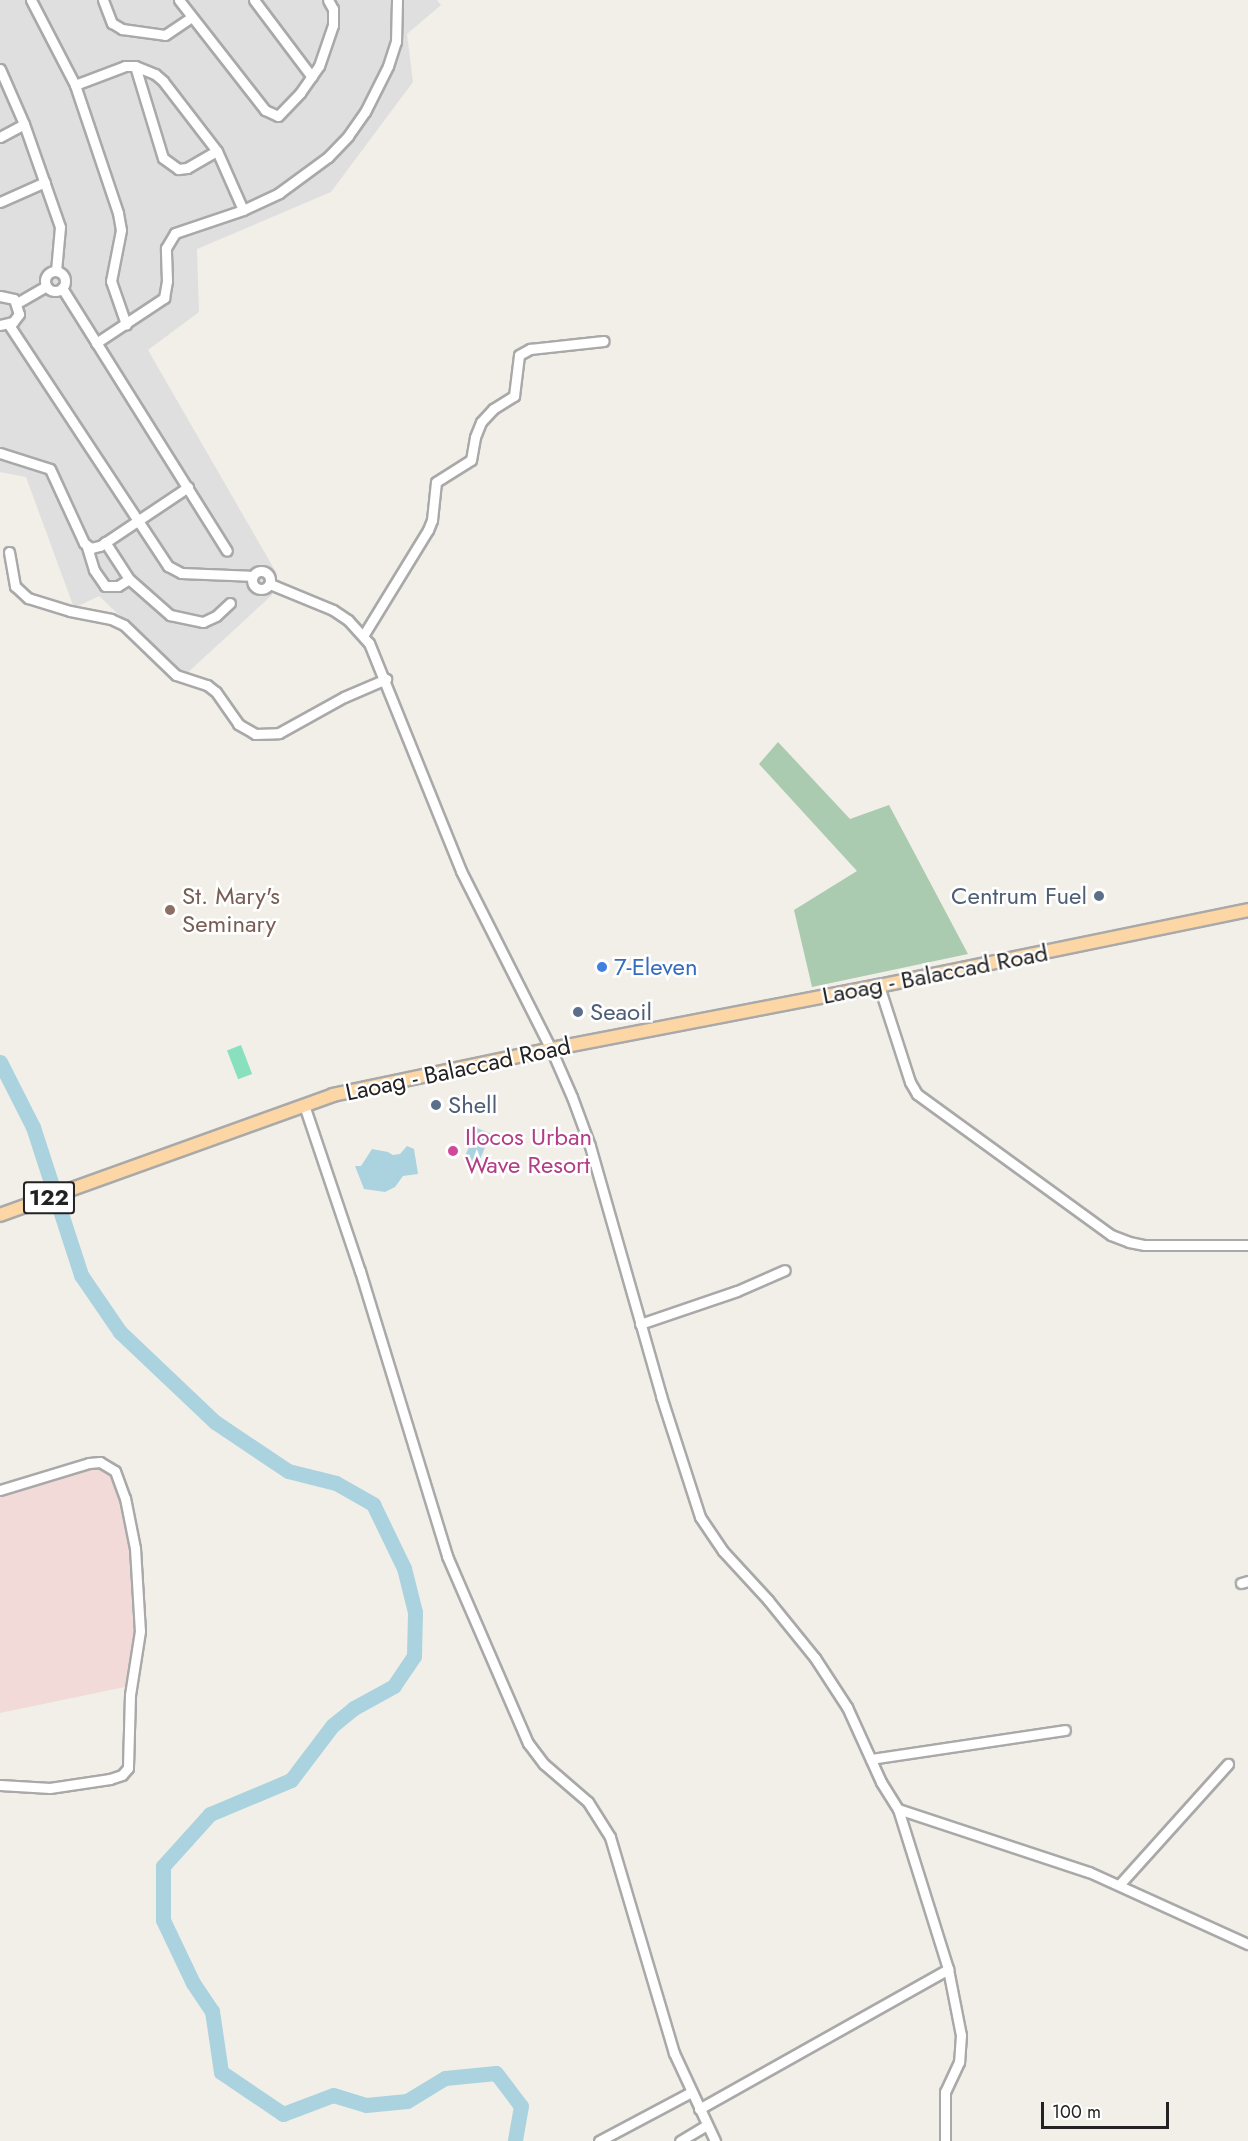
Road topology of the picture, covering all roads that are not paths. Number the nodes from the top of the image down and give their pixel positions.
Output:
1 (31, 0) edge
2 (103, 0) edge
3 (179, 0) edge
4 (254, 0) edge
5 (328, 0) edge
6 (398, 0) edge
7 (192, 17) junction
8 (135, 66) junction
9 (0, 69) edge
10 (312, 76) junction
11 (75, 86) junction
12 (24, 124) junction
13 (0, 137) edge
14 (217, 151) junction
15 (45, 182) junction
16 (0, 202) edge
17 (243, 210) junction
18 (56, 271) junction
19 (46, 286) junction
20 (62, 288) junction
21 (0, 296) edge
22 (17, 303) junction
23 (126, 324) junction
24 (4, 325) edge
25 (604, 341) dead end
26 (96, 343) junction
27 (0, 453) edge
28 (188, 488) junction
29 (137, 521) junction
30 (105, 542) junction
31 (87, 547) junction
32 (227, 551) dead end
33 (9, 552) dead end
34 (129, 579) junction
35 (230, 603) dead end
36 (363, 636) junction
37 (386, 679) junction
38 (1248, 910) edge
39 (879, 986) junction
40 (551, 1049) junction
41 (304, 1105) junction
42 (2, 1214) edge
43 (1248, 1245) edge
44 (785, 1270) dead end
45 (640, 1324) junction
46 (0, 1490) edge
47 (1065, 1730) dead end
48 (871, 1760) junction
49 (1228, 1764) dead end
50 (0, 1785) edge
51 (898, 1809) junction
52 (1119, 1885) junction
53 (1248, 1944) edge
54 (948, 1969) junction
55 (691, 2092) junction
56 (699, 2109) junction
57 (707, 2125) junction
58 (599, 2141) edge
59 (681, 2141) edge
60 (715, 2141) edge
61 (945, 2141) edge

1 - 11 street
2 - 7 street
3 - 7 street
4 - 10 street
5 - 10 street
6 - 17 street
7 - 10 street
8 - 11 street
8 - 14 street
8 - 14 street
9 - 12 street
11 - 23 street
12 - 13 street
12 - 15 street
14 - 17 street
15 - 16 street
15 - 18 street
17 - 23 street
18 - 19 street
18 - 20 street
19 - 20 street
19 - 22 street
20 - 26 street
21 - 22 street
22 - 24 street
23 - 26 street
24 - 29 street
25 - 36 street
26 - 28 street
27 - 31 street
28 - 29 street
28 - 32 street
29 - 30 street
29 - 36 street
30 - 31 street
30 - 34 street
31 - 34 street
33 - 37 street
34 - 35 street
36 - 37 street
37 - 40 street
38 - 39 main road, Laoag - Balaccad Road / 122
39 - 40 main road, Laoag - Balaccad Road / 122
39 - 43 street
40 - 41 main road, Laoag - Balaccad Road / 122
40 - 45 street
41 - 42 main road, Laoag - Balaccad Road / 122
41 - 55 street
44 - 45 street
45 - 48 street
46 - 50 street
47 - 48 street
48 - 51 street
49 - 52 street
51 - 52 street
51 - 54 street
52 - 53 street
54 - 56 street
54 - 61 street
55 - 56 street
55 - 58 street
56 - 57 street
57 - 59 street
57 - 60 street

